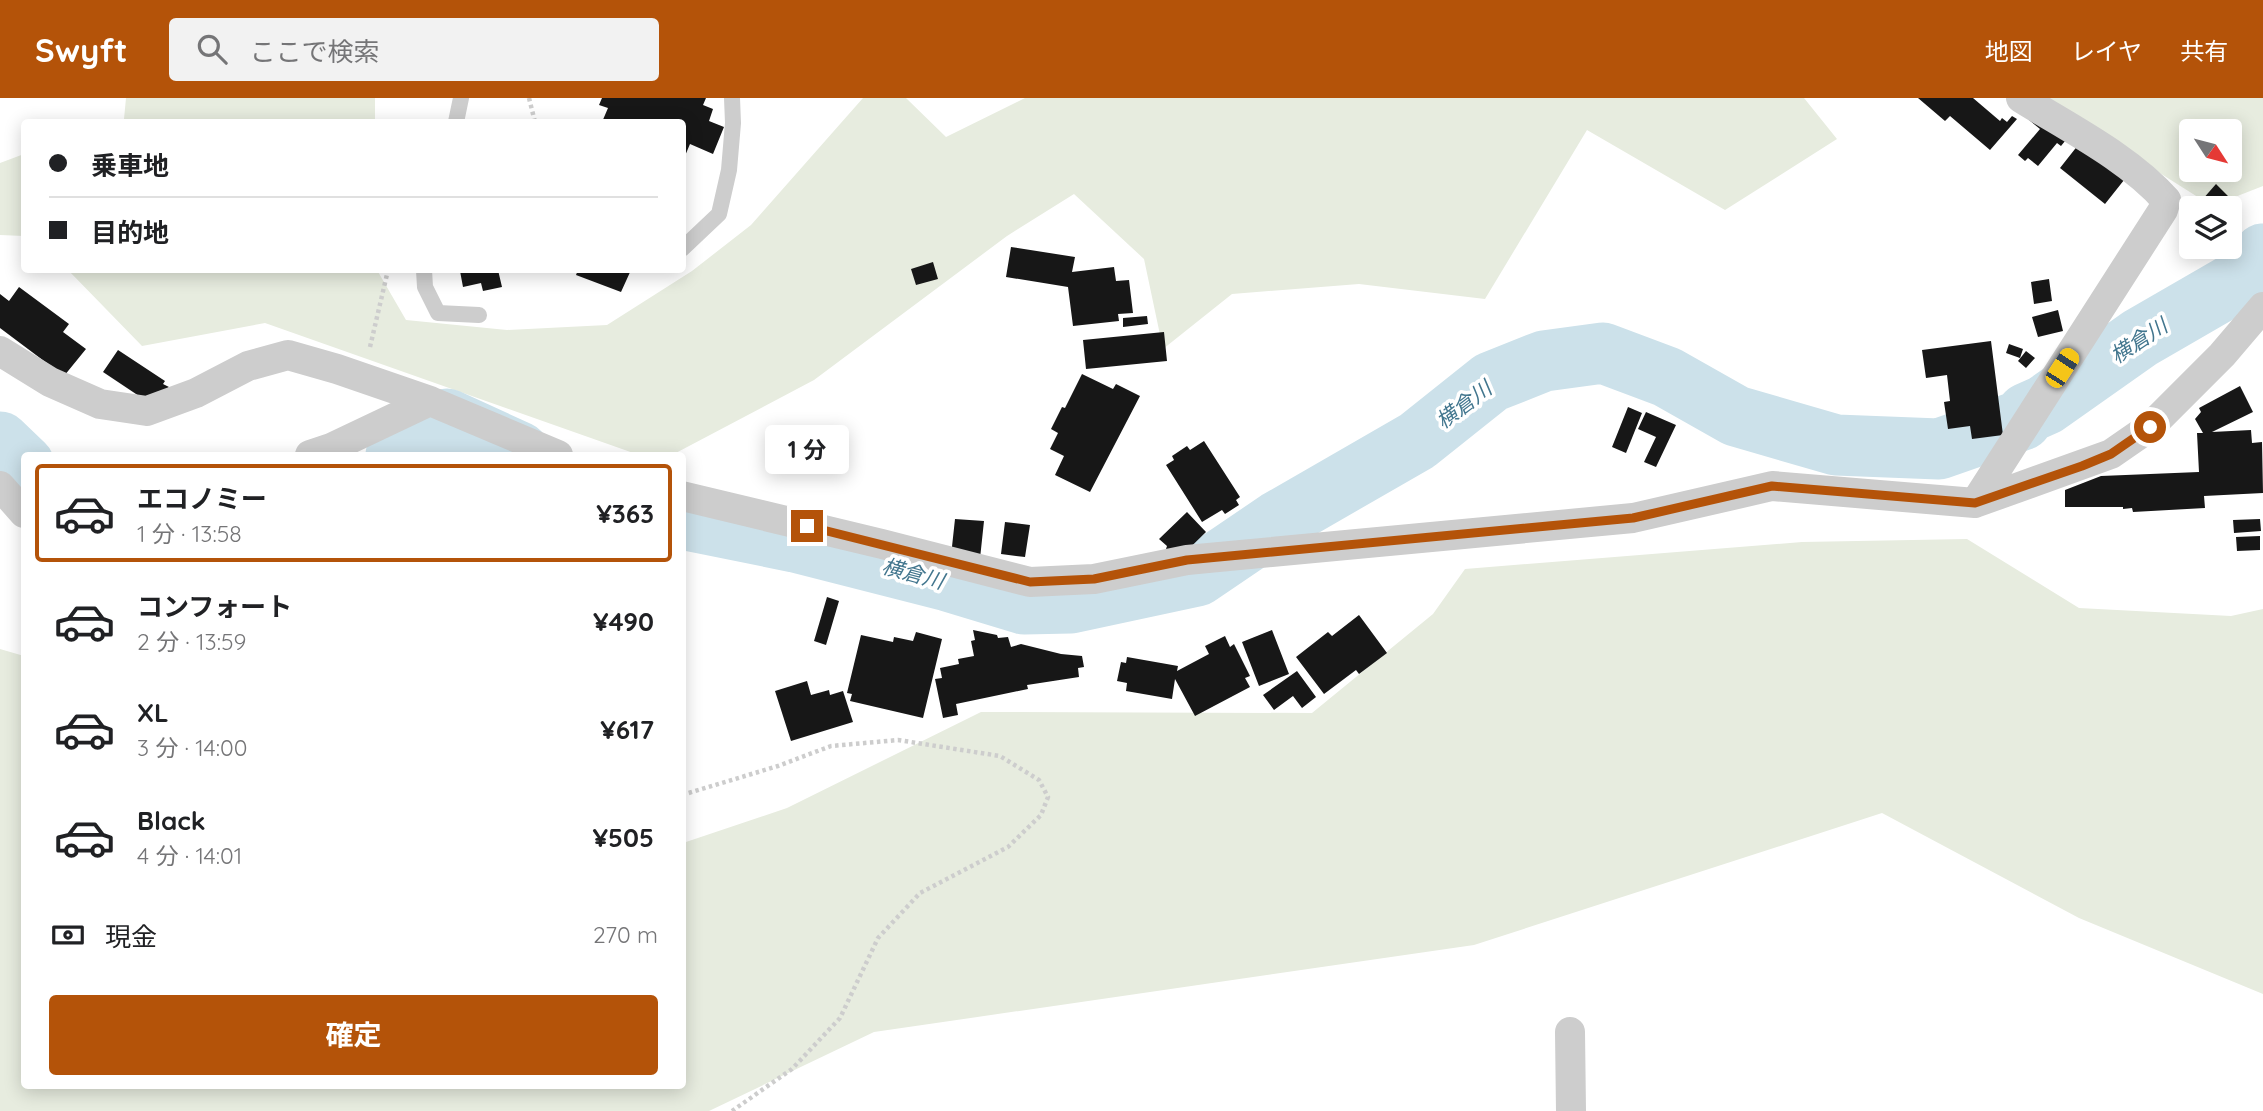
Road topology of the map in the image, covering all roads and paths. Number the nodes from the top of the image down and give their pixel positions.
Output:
1 (461, 98) edge
2 (529, 98) edge
3 (732, 98) edge
4 (2021, 98) edge
5 (457, 119) edge
6 (535, 119) edge
7 (686, 245) edge
8 (386, 273) edge
9 (424, 273) edge
10 (2263, 307) edge
11 (479, 315) dead end
12 (0, 351) edge
13 (364, 378) junction
14 (430, 401) junction
15 (318, 452) edge
16 (551, 452) edge
17 (0, 486) edge
18 (686, 497) edge
19 (1975, 503) junction
20 (21, 510) edge
21 (686, 795) edge
22 (1570, 1032) dead end
23 (732, 1111) edge
24 (1571, 1111) edge

1 - 5 lane
2 - 6 path
3 - 7 lane
4 - 19 street
8 - 13 path
9 - 11 lane
10 - 19 street
12 - 13 street
13 - 14 street
14 - 15 street
14 - 16 street
17 - 20 street
18 - 19 street
21 - 23 path
22 - 24 street

